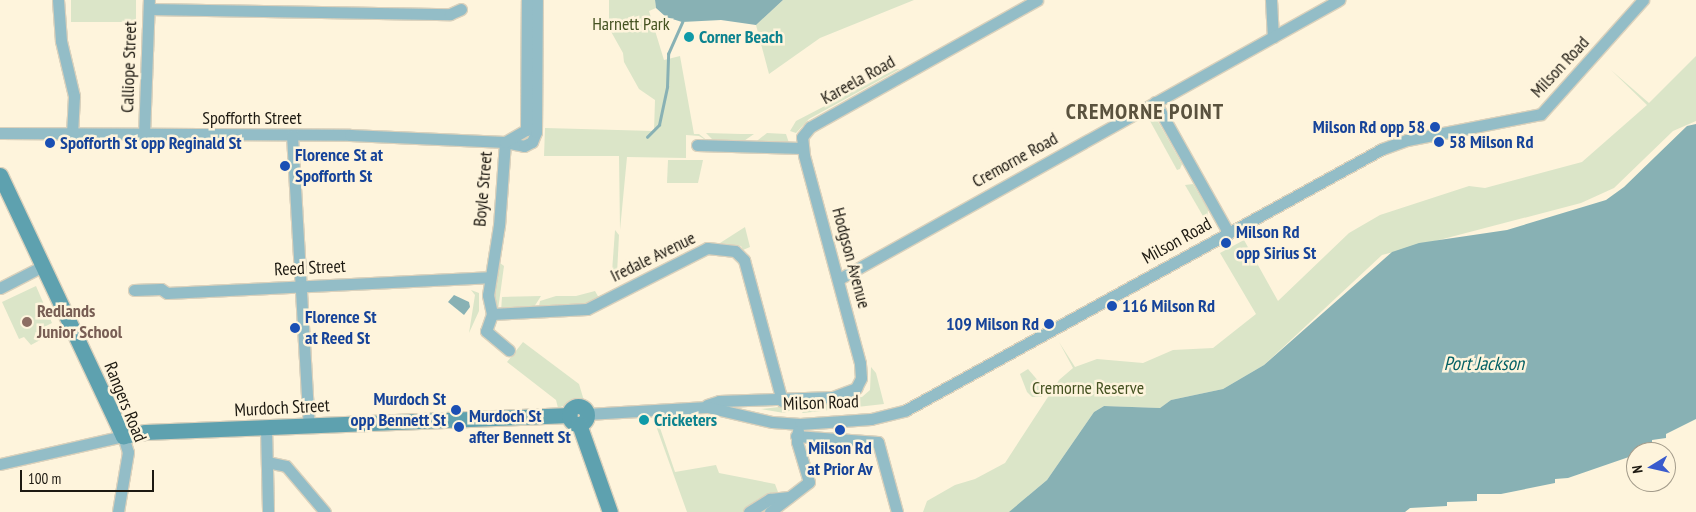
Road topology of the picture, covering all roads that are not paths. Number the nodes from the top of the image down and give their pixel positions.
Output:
1 (58, 0) edge
2 (527, 0) edge
3 (537, 0) edge
4 (1036, 0) edge
5 (1271, 0) edge
6 (1339, 0) edge
7 (1643, 0) edge
8 (149, 4) edge
9 (461, 9) dead end
10 (1273, 37) junction
11 (1155, 102) junction
12 (0, 133) edge
13 (72, 133) junction
14 (144, 134) junction
15 (292, 135) junction
16 (505, 142) junction
17 (698, 145) dead end
18 (802, 148) junction
19 (0, 176) edge
20 (1228, 232) junction
21 (43, 266) junction
22 (489, 277) junction
23 (839, 279) junction
24 (300, 286) junction
25 (0, 288) edge
26 (134, 290) dead end
27 (492, 314) junction
28 (509, 350) dead end
29 (861, 378) joint
30 (782, 401) junction
31 (756, 402) junction
32 (700, 407) junction
33 (747, 416) junction
34 (578, 418) junction
35 (800, 424) junction
36 (309, 426) junction
37 (266, 428) junction
38 (123, 436) junction
39 (796, 436) junction
40 (267, 462) junction
41 (0, 464) edge
42 (789, 497) junction
43 (118, 512) edge
44 (268, 512) edge
45 (325, 512) edge
46 (610, 512) edge
47 (749, 512) edge
48 (770, 512) edge
49 (897, 512) edge

1 - 13 street
2 - 16 street, Boyle Street
3 - 16 street, Spofforth Street
4 - 18 street, Kareela Road
5 - 10 street
6 - 10 street, Cremorne Road
7 - 20 street, Milson Road
8 - 9 street
8 - 14 street, Calliope Street
10 - 11 street, Cremorne Road
11 - 20 street
11 - 23 street, Cremorne Road
12 - 13 street, Spofforth Street
13 - 14 street, Spofforth Street
14 - 15 street, Spofforth Street
15 - 16 street, Spofforth Street
15 - 24 street
16 - 22 street, Boyle Street
17 - 18 street
18 - 23 street, Hodgson Avenue
19 - 21 main road, Rangers Road
20 - 35 street, Milson Road
21 - 25 street
21 - 38 main road, Rangers Road
22 - 24 street, Reed Street
22 - 27 street, Boyle Street
23 - 29 street, Hodgson Avenue
24 - 26 street, Reed Street
24 - 36 street
27 - 28 street, Boyle Street
27 - 30 street, Iredale Avenue
29 - 30 street, Murdoch Street
30 - 31 street, Murdoch Street
31 - 32 street, Murdoch Street
31 - 33 street
32 - 33 street, Murdoch Street
32 - 34 street, Murdoch Street
33 - 35 street, Milson Road
34 - 36 main road, Murdoch Street
34 - 46 main road
35 - 39 street
36 - 37 main road, Murdoch Street
37 - 38 main road, Murdoch Street
37 - 40 street
38 - 41 street, Murdoch Street
38 - 43 street, Rangers Road
39 - 42 street
39 - 49 street
40 - 44 street
40 - 45 street
42 - 47 street
42 - 48 street

